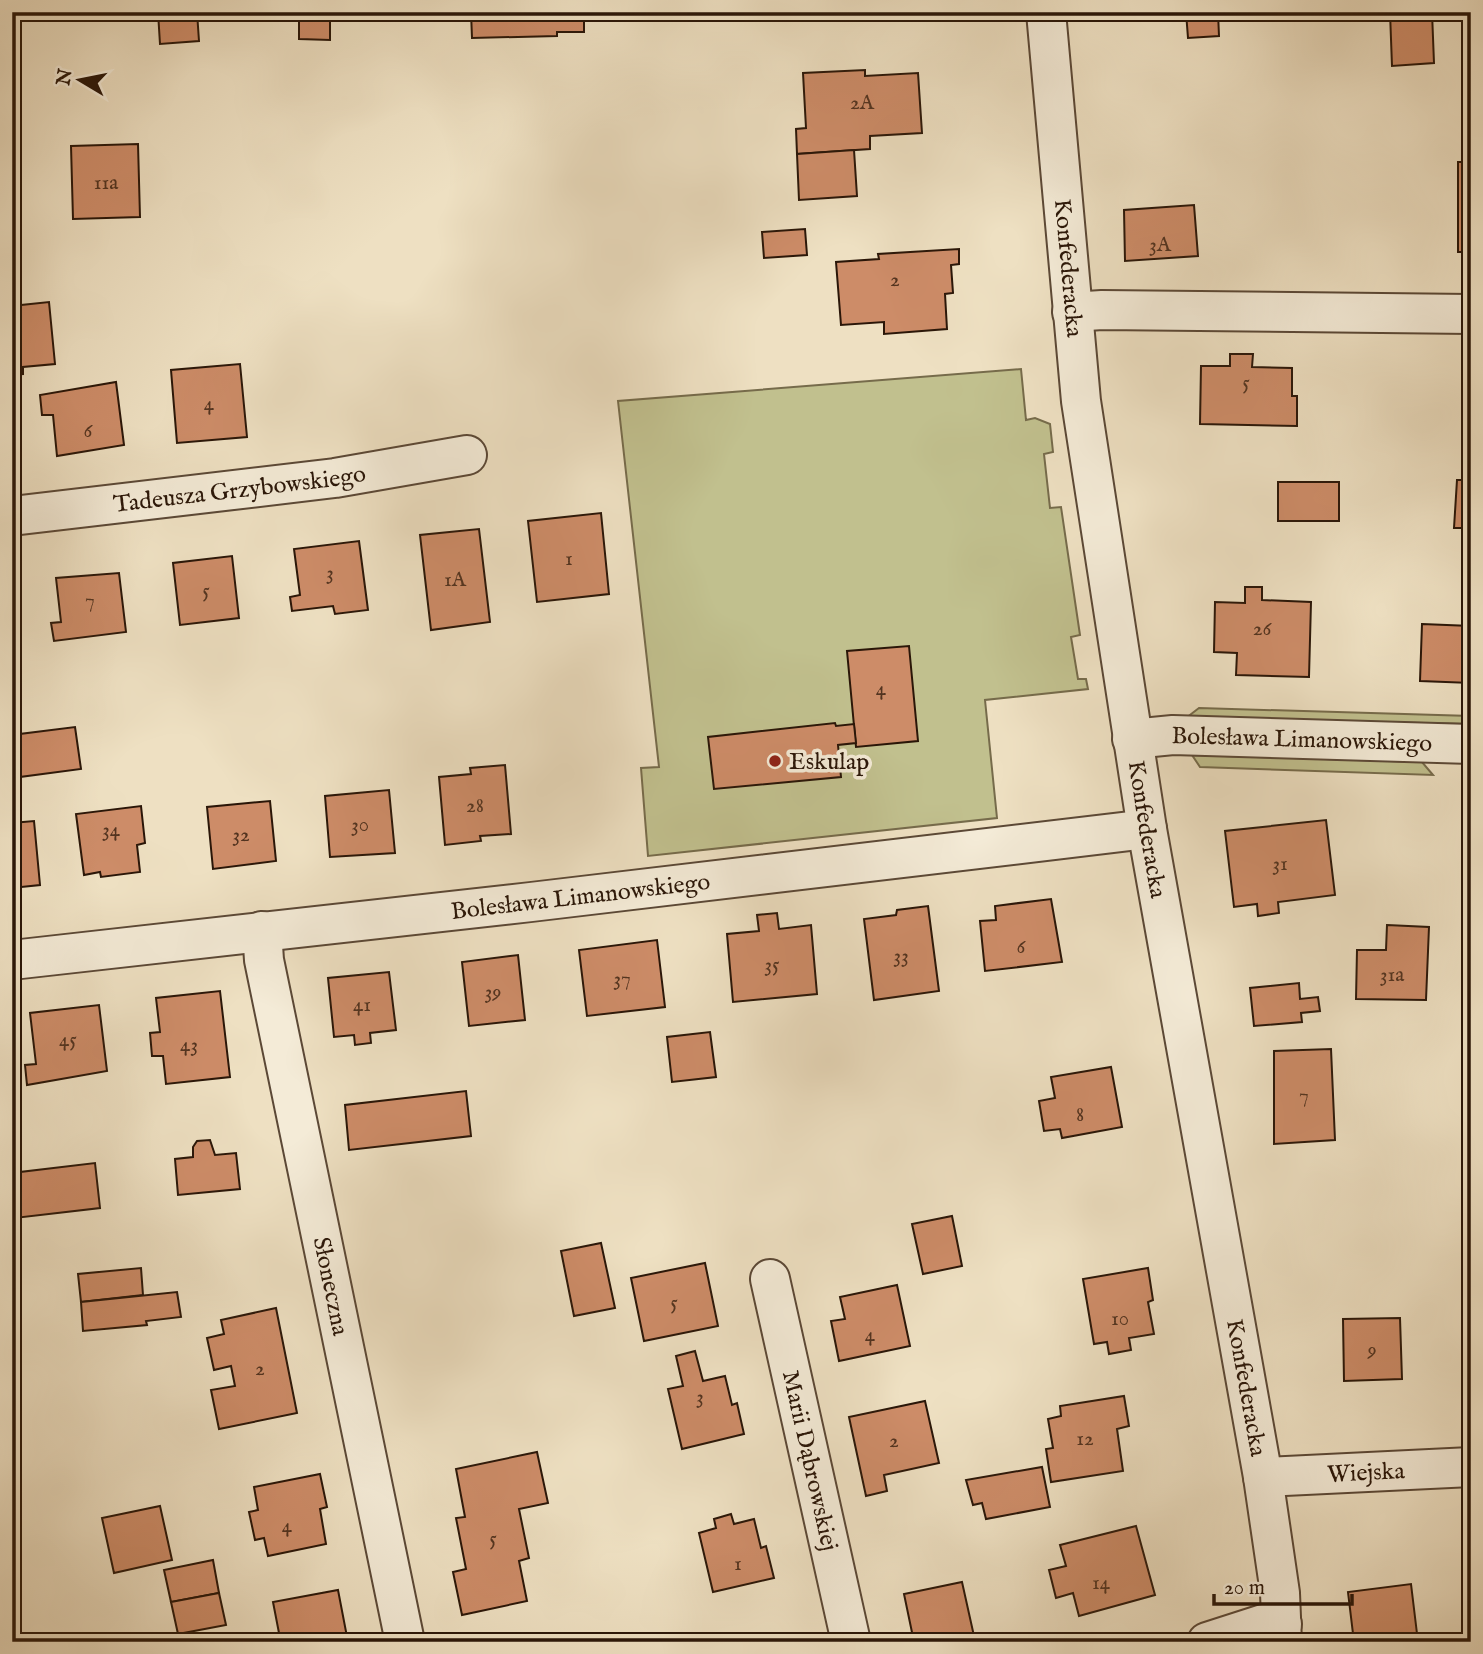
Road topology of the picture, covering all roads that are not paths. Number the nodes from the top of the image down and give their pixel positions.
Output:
1 (1046, 12) edge
2 (1072, 312) junction
3 (1471, 314) edge
4 (467, 455) dead end
5 (12, 516) edge
6 (1132, 739) junction
7 (1471, 744) edge
8 (1147, 829) junction
9 (262, 931) junction
10 (12, 960) edge
11 (770, 1279) dead end
12 (1471, 1467) edge
13 (1263, 1477) junction
14 (1282, 1633) edge
15 (405, 1642) edge
16 (851, 1642) edge
17 (1207, 1642) edge

1 - 2 street, Konfederacka
2 - 3 street
2 - 6 street, Konfederacka
4 - 5 street, Tadeusza Grzybowskiego
6 - 7 street, Bolesława Limanowskiego
6 - 8 street, Konfederacka
8 - 9 street, Bolesława Limanowskiego
8 - 13 street, Konfederacka
9 - 10 street, Bolesława Limanowskiego
9 - 15 street, Słoneczna
11 - 16 street, Marii Dąbrowskiej
12 - 13 street, Wiejska
13 - 14 street, Konfederacka
14 - 17 street

